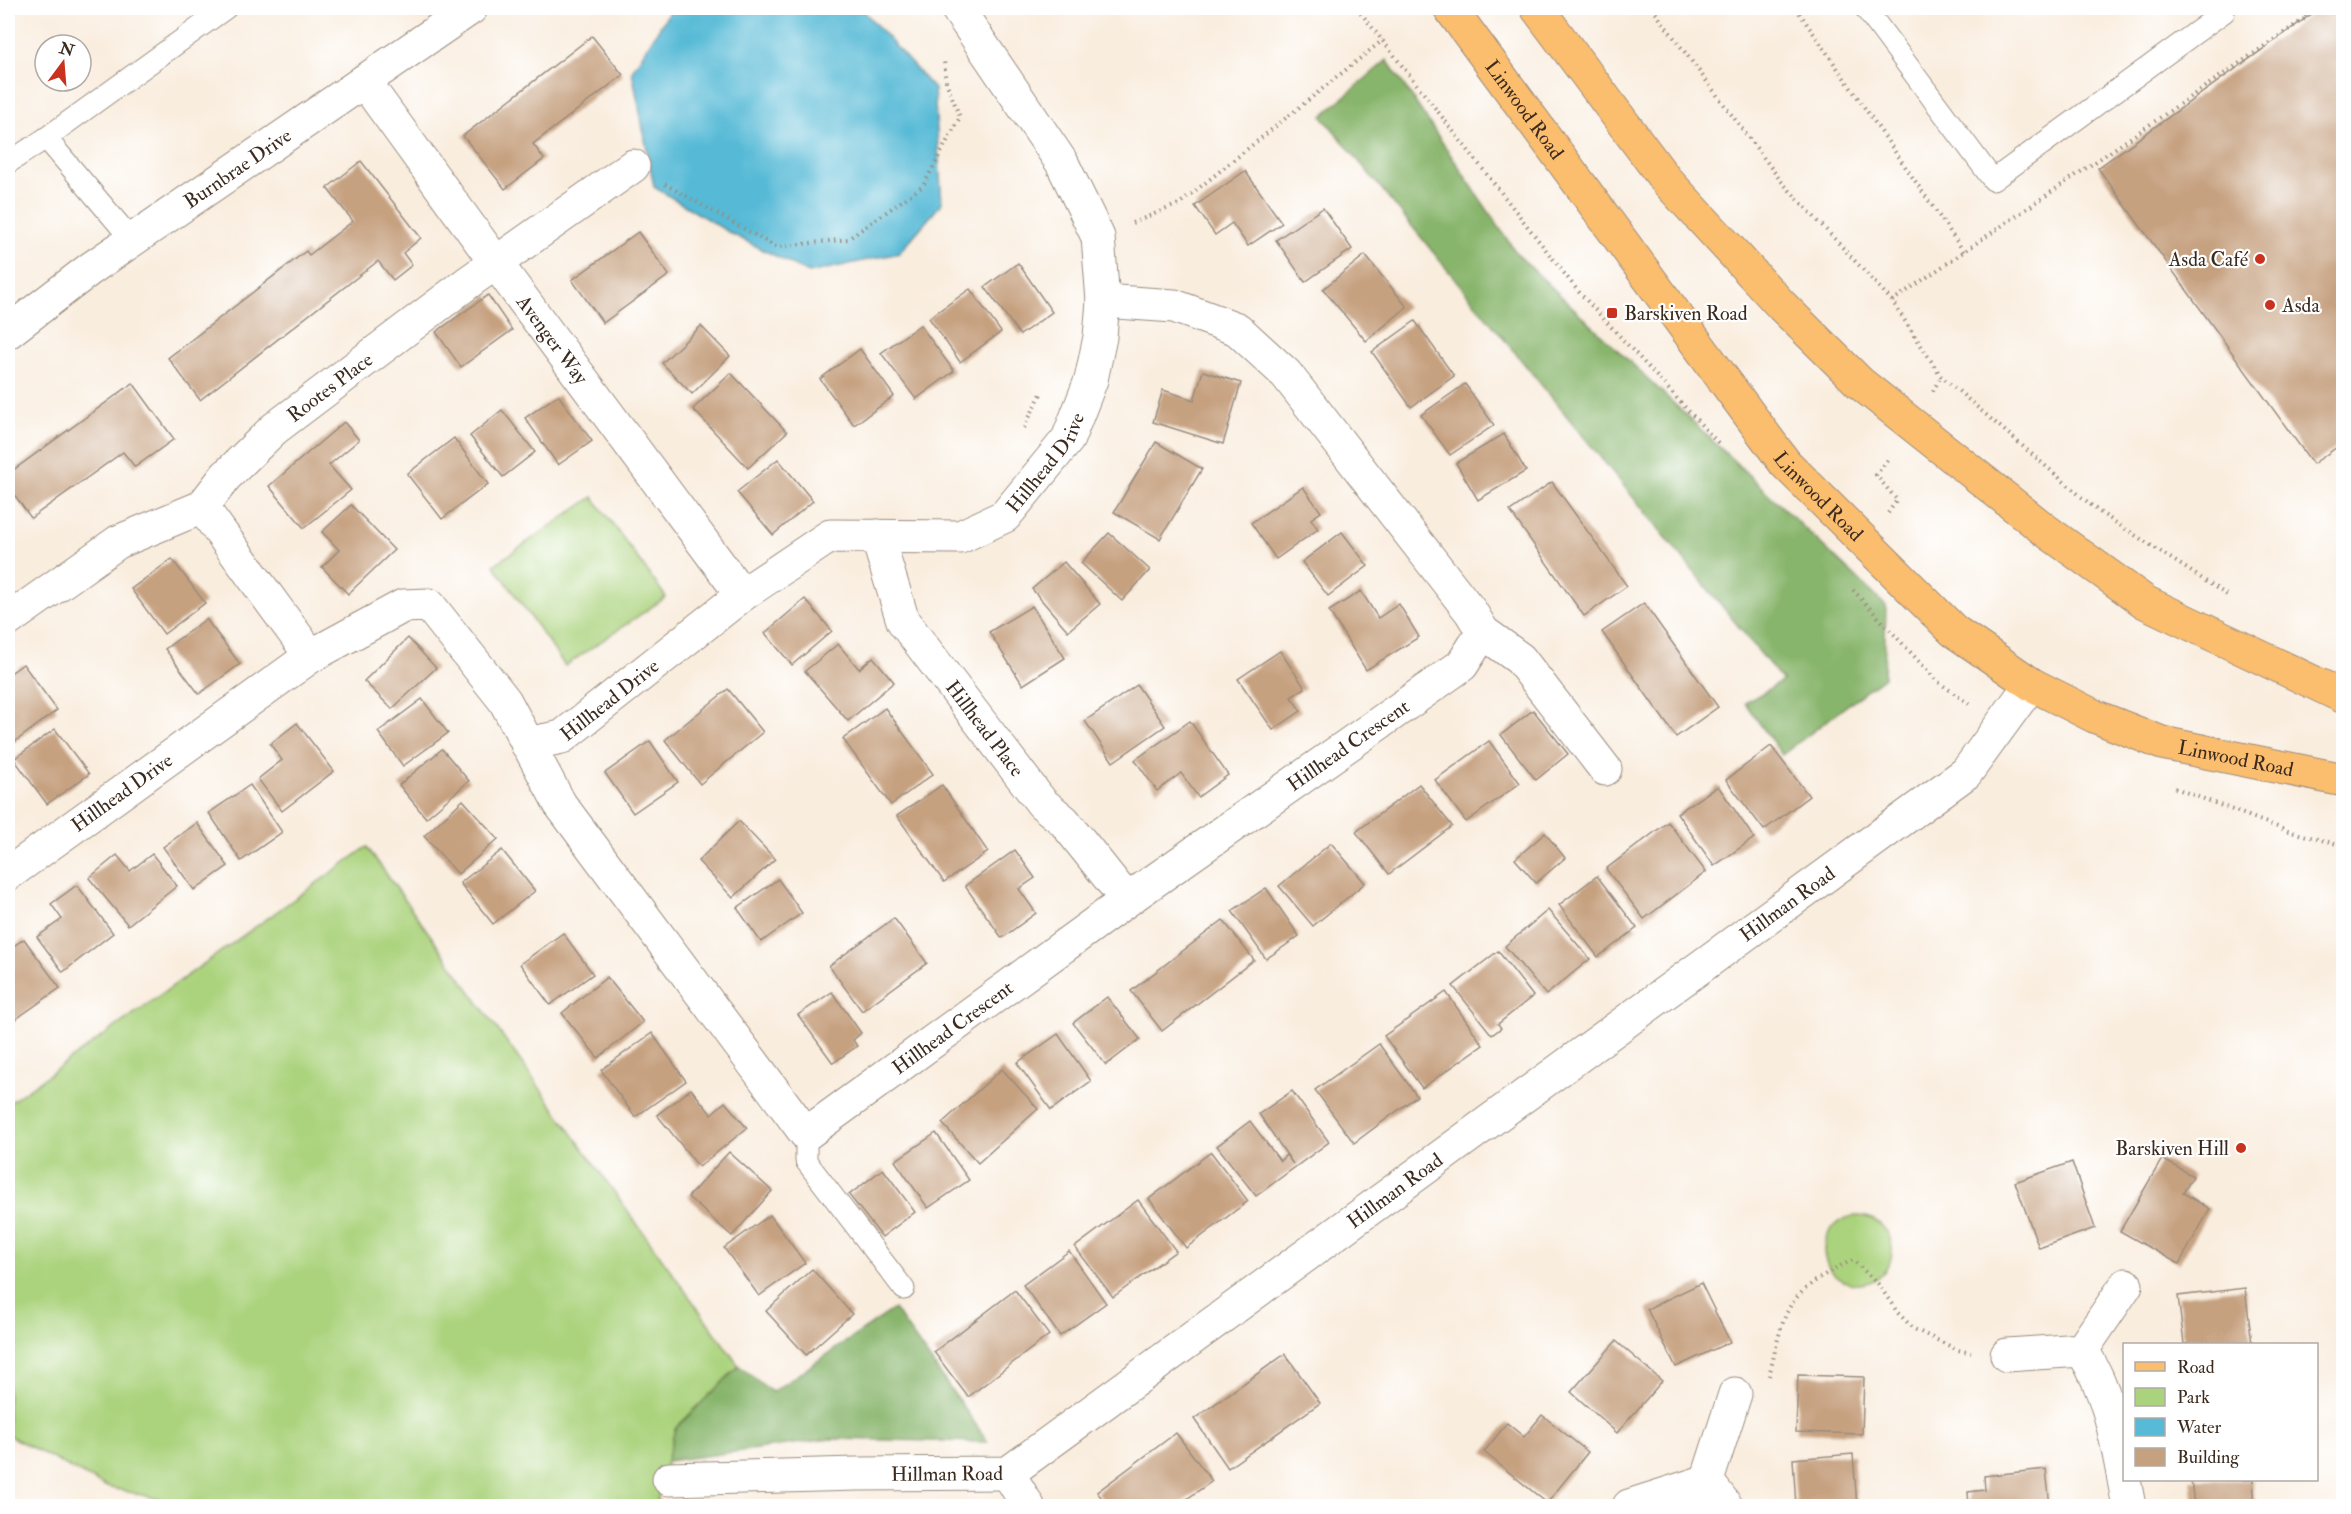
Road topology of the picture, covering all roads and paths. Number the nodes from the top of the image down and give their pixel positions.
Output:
1 (226, 8) edge
2 (471, 8) edge
3 (957, 8) edge
4 (1357, 8) edge
5 (1450, 8) edge
6 (1537, 8) edge
7 (1652, 8) edge
8 (1796, 8) edge
9 (1865, 8) edge
10 (2224, 8) edge
11 (2299, 8) edge
12 (1383, 40) junction
13 (943, 52) dead end
14 (364, 81) junction
15 (46, 138) junction
16 (8, 163) edge
17 (633, 166) joint
18 (1098, 237) junction
19 (132, 240) junction
20 (1964, 252) junction
21 (483, 272) junction
22 (1103, 301) junction
23 (1892, 301) junction
24 (8, 332) edge
25 (1941, 376) junction
26 (1045, 386) dead end
27 (1916, 427) junction
28 (1024, 428) dead end
29 (1724, 449) dead end
30 (202, 507) junction
31 (877, 536) junction
32 (1866, 544) junction
33 (1853, 589) dead end
34 (742, 595) junction
35 (2235, 601) dead end
36 (8, 620) edge
37 (1483, 632) junction
38 (311, 656) junction
39 (2031, 684) junction
40 (2343, 697) edge
41 (2000, 726) junction
42 (527, 744) junction
43 (1605, 769) dead end
44 (2343, 780) edge
45 (10, 865) edge
46 (1127, 900) junction
47 (806, 1134) junction
48 (2126, 1285) dead end
49 (904, 1289) dead end
50 (2082, 1350) junction
51 (2007, 1355) joint
52 (1735, 1394) joint
53 (1008, 1473) junction
54 (2123, 1475) edge
55 (669, 1479) dead end
56 (2124, 1481) edge
57 (1716, 1494) edge
58 (1028, 1506) edge
59 (1629, 1506) edge
60 (2129, 1506) edge

1 - 15 lane
2 - 14 street, Burnbrae Drive
3 - 18 street
4 - 12 path
5 - 32 main road, Linwood Road
6 - 27 main road
7 - 23 path
8 - 20 path
9 - 10 lane
11 - 20 path
12 - 18 path
12 - 29 path
13 - 17 path
14 - 19 street, Burnbrae Drive
14 - 21 street, Avenger Way
15 - 16 lane
15 - 19 lane
17 - 21 street, Rootes Place
18 - 22 street, Hillhead Drive
19 - 24 street, Burnbrae Drive
20 - 23 path
21 - 30 street, Rootes Place
21 - 34 street, Avenger Way
22 - 31 street, Hillhead Drive
22 - 37 street
23 - 25 path
25 - 27 path
25 - 35 path
26 - 28 path
27 - 32 path
27 - 40 main road
30 - 36 street, Rootes Place
30 - 38 street
31 - 34 street, Hillhead Drive
31 - 46 street, Hillhead Place
32 - 39 main road, Linwood Road
33 - 41 path
34 - 42 street, Hillhead Drive
37 - 43 street
37 - 46 street, Hillhead Crescent
38 - 42 street, Hillhead Drive
38 - 45 street, Hillhead Drive
39 - 41 street, Hillman Road
39 - 44 main road, Linwood Road
41 - 53 street, Hillman Road
42 - 47 street
46 - 47 street, Hillhead Crescent
47 - 49 lane
48 - 50 street
50 - 51 street
50 - 54 street
51 - 52 path
52 - 57 street
53 - 55 street, Hillman Road
53 - 58 street
56 - 60 street
57 - 59 street

